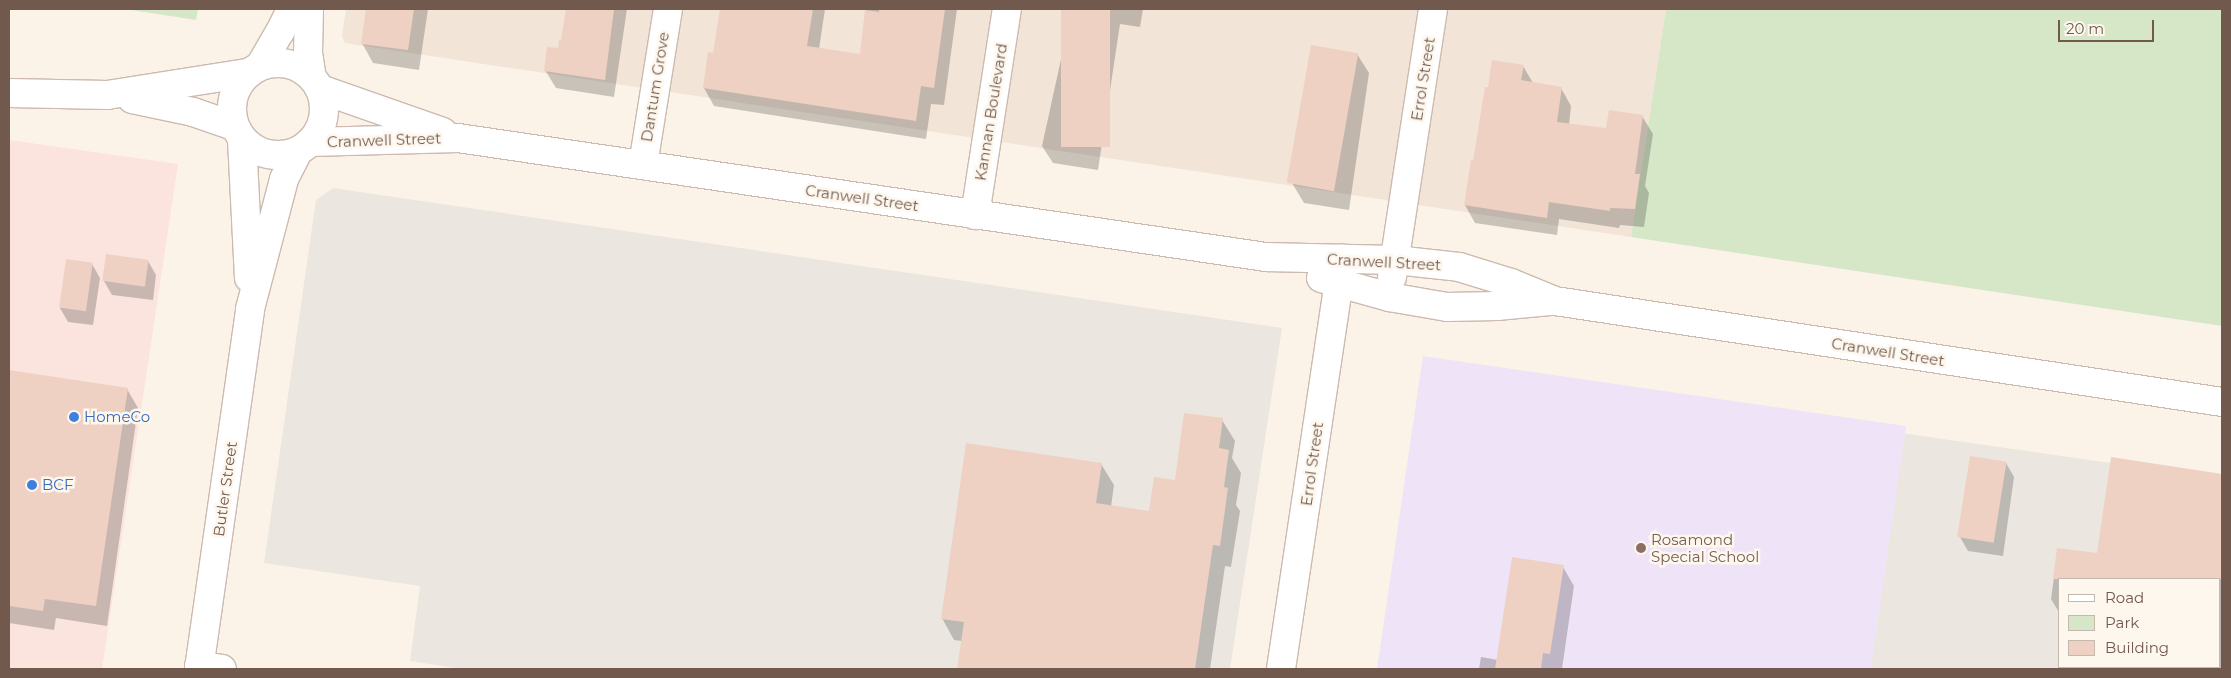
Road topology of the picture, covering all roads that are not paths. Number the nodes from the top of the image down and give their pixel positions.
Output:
1 (291, 9) edge
2 (309, 9) edge
3 (668, 9) edge
4 (1006, 9) edge
5 (1433, 9) edge
6 (254, 69) junction
7 (316, 83) junction
8 (9, 93) edge
9 (107, 95) junction
10 (238, 133) junction
11 (458, 138) junction
12 (304, 146) junction
13 (643, 165) junction
14 (975, 214) junction
15 (1395, 260) junction
16 (1340, 272) junction
17 (1389, 297) junction
18 (1555, 301) junction
19 (250, 309) junction
20 (2222, 402) edge
21 (207, 668) edge
22 (1281, 669) edge

1 - 6 street
2 - 7 street
3 - 13 street, Dantum Grove
4 - 14 street, Kannan Boulevard
5 - 15 street, Errol Street
6 - 7 street
6 - 9 street
6 - 10 street
7 - 11 street, Cranwell Street
7 - 12 street
8 - 9 street
9 - 10 street
10 - 12 street
10 - 19 street, Butler Street
11 - 12 street, Cranwell Street
11 - 13 street, Cranwell Street
12 - 19 street, Butler Street
13 - 14 street, Cranwell Street
14 - 16 street, Cranwell Street
15 - 16 street, Cranwell Street
15 - 17 street, Errol Street
15 - 18 street, Cranwell Street
16 - 17 street, Cranwell Street
16 - 22 street, Errol Street
17 - 18 street, Cranwell Street
18 - 20 street, Cranwell Street
19 - 21 street, Butler Street

